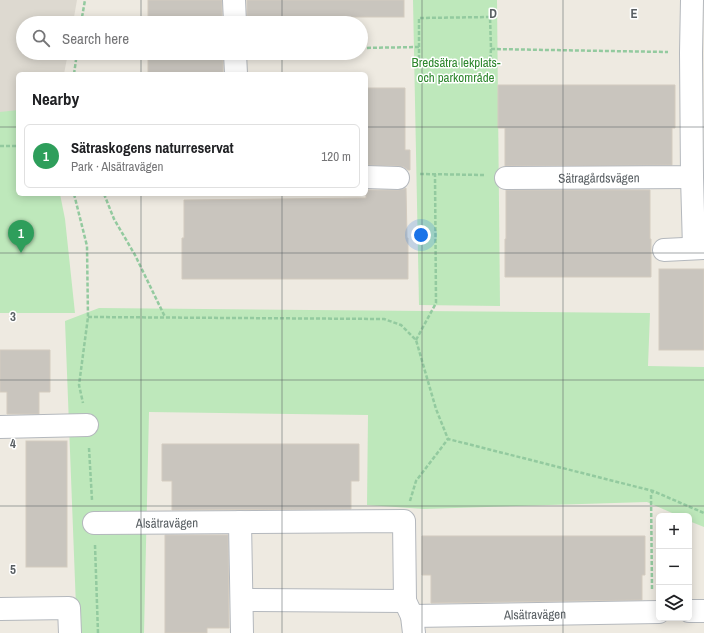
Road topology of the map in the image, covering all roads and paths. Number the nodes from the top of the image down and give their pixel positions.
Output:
1 (85, 0) edge
2 (234, 0) edge
3 (692, 0) edge
4 (82, 16) edge
5 (235, 16) edge
6 (419, 47) junction
7 (368, 48) edge
8 (491, 49) junction
9 (691, 53) junction
10 (76, 60) edge
11 (235, 60) edge
12 (74, 72) edge
13 (236, 72) edge
14 (0, 146) edge
15 (16, 146) edge
16 (435, 174) junction
17 (368, 177) edge
18 (692, 177) junction
19 (398, 178) joint
20 (506, 178) joint
21 (105, 196) edge
22 (699, 248) edge
23 (664, 250) dead end
24 (88, 317) dead end
25 (165, 317) junction
26 (416, 340) junction
27 (87, 425) dead end
28 (0, 427) edge
29 (448, 439) junction
30 (653, 490) junction
31 (704, 513) edge
32 (404, 521) junction
33 (240, 522) junction
34 (94, 524) dead end
35 (242, 600) junction
36 (0, 609) edge
37 (692, 611) edge
38 (704, 611) edge
39 (656, 612) edge
40 (410, 617) edge
41 (70, 633) edge
42 (242, 633) edge

1 - 4 path
2 - 5 street
3 - 9 street
6 - 7 path
6 - 8 path
6 - 8 path
8 - 9 path
9 - 18 street
10 - 12 path
11 - 13 street
14 - 15 path
16 - 19 path
16 - 20 path
16 - 26 path
17 - 19 street
18 - 20 street, Sätragårdsvägen
18 - 22 street
21 - 25 path
22 - 23 street
24 - 25 path
25 - 26 path
26 - 29 path
27 - 28 street
29 - 30 path
29 - 32 path
30 - 31 path
30 - 39 path
32 - 33 street, Alsätravägen
32 - 40 street
33 - 34 street, Alsätravägen
33 - 35 street
35 - 40 street, Alsätravägen
35 - 42 street
36 - 41 street
37 - 38 street
39 - 40 street, Alsätravägen

